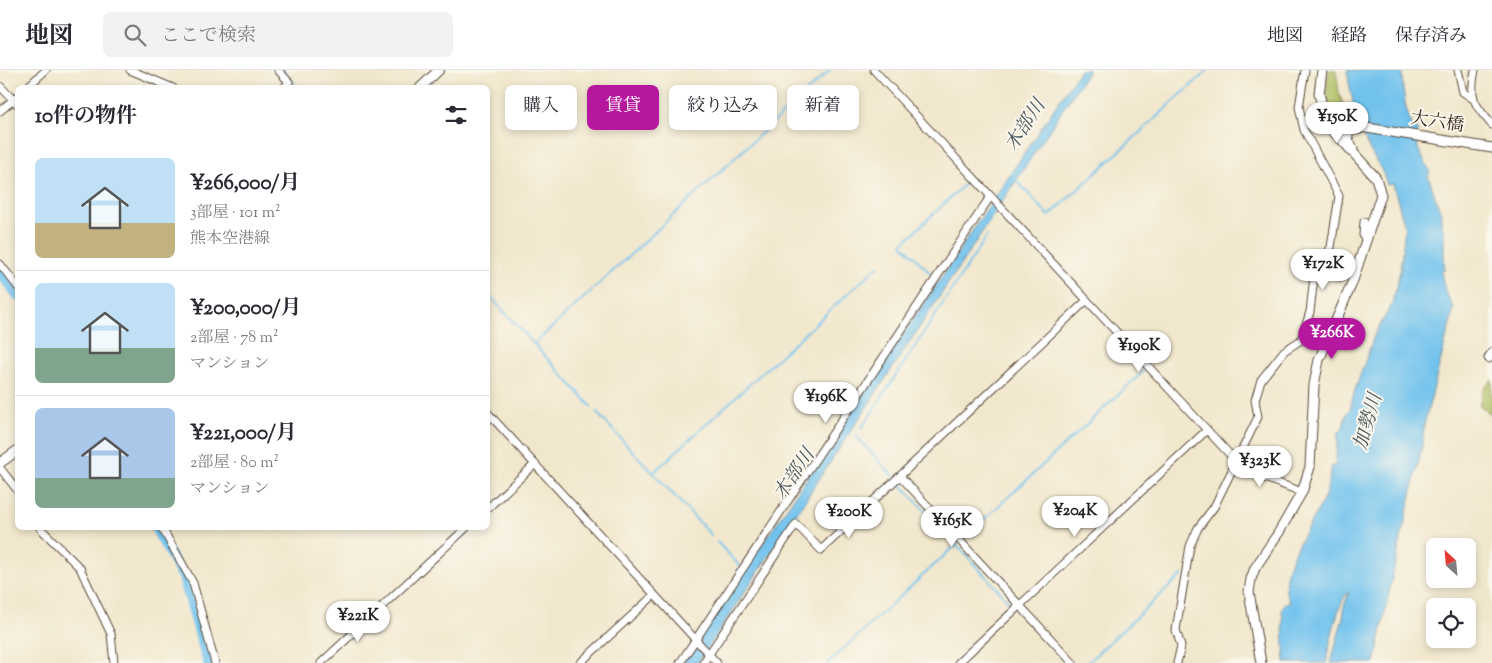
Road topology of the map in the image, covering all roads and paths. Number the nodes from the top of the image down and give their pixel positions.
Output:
1 (46, 70) edge
2 (130, 70) edge
3 (278, 70) edge
4 (439, 70) edge
5 (874, 70) edge
6 (1305, 70) edge
7 (1322, 70) edge
8 (1458, 70) edge
9 (1475, 70) edge
10 (29, 85) edge
11 (166, 85) edge
12 (286, 85) edge
13 (423, 85) edge
14 (0, 86) edge
15 (1472, 98) junction
16 (15, 99) edge
17 (15, 101) edge
18 (0, 112) edge
19 (1324, 112) junction
20 (1492, 125) edge
21 (1350, 127) junction
22 (1342, 141) junction
23 (1492, 148) edge
24 (1362, 160) junction
25 (992, 198) junction
26 (1364, 222) dead end
27 (1366, 242) junction
28 (0, 264) edge
29 (1317, 271) junction
30 (1342, 278) dead end
31 (15, 284) edge
32 (1086, 301) junction
33 (490, 415) edge
34 (1207, 430) junction
35 (15, 452) edge
36 (0, 463) edge
37 (535, 464) junction
38 (1236, 464) junction
39 (0, 468) edge
40 (900, 476) junction
41 (15, 487) edge
42 (1302, 492) junction
43 (490, 506) edge
44 (42, 530) edge
45 (163, 530) edge
46 (464, 530) edge
47 (654, 595) junction
48 (1020, 606) junction
49 (696, 640) junction
50 (708, 653) junction
51 (114, 663) edge
52 (215, 663) edge
53 (321, 663) edge
54 (580, 663) edge
55 (680, 663) edge
56 (703, 663) edge
57 (717, 663) edge
58 (958, 663) edge
59 (1073, 663) edge
60 (1177, 663) edge
61 (1261, 663) edge

1 - 10 street
2 - 11 street
3 - 12 street
4 - 13 main road
5 - 25 street
6 - 29 street
7 - 19 main road
8 - 15 street
9 - 15 street
14 - 16 street
15 - 20 street
17 - 18 street
19 - 21 main road, 大六橋
19 - 22 main road
21 - 22 main road
21 - 23 main road, 大六橋
21 - 24 main road
22 - 24 main road
24 - 27 main road
25 - 32 street
25 - 49 street
26 - 27 street
27 - 42 main road
28 - 31 street
29 - 30 street
29 - 38 street
32 - 34 street
32 - 40 street
33 - 37 street
34 - 38 street
34 - 48 street
35 - 36 main road
37 - 43 street
37 - 47 street
38 - 42 street
38 - 60 street
39 - 41 street
40 - 48 street
40 - 50 street
42 - 61 main road
44 - 51 street
45 - 52 street
46 - 53 street
47 - 49 street
47 - 54 street
48 - 58 street
48 - 59 street
49 - 50 street
49 - 55 street
50 - 56 street
50 - 57 street

